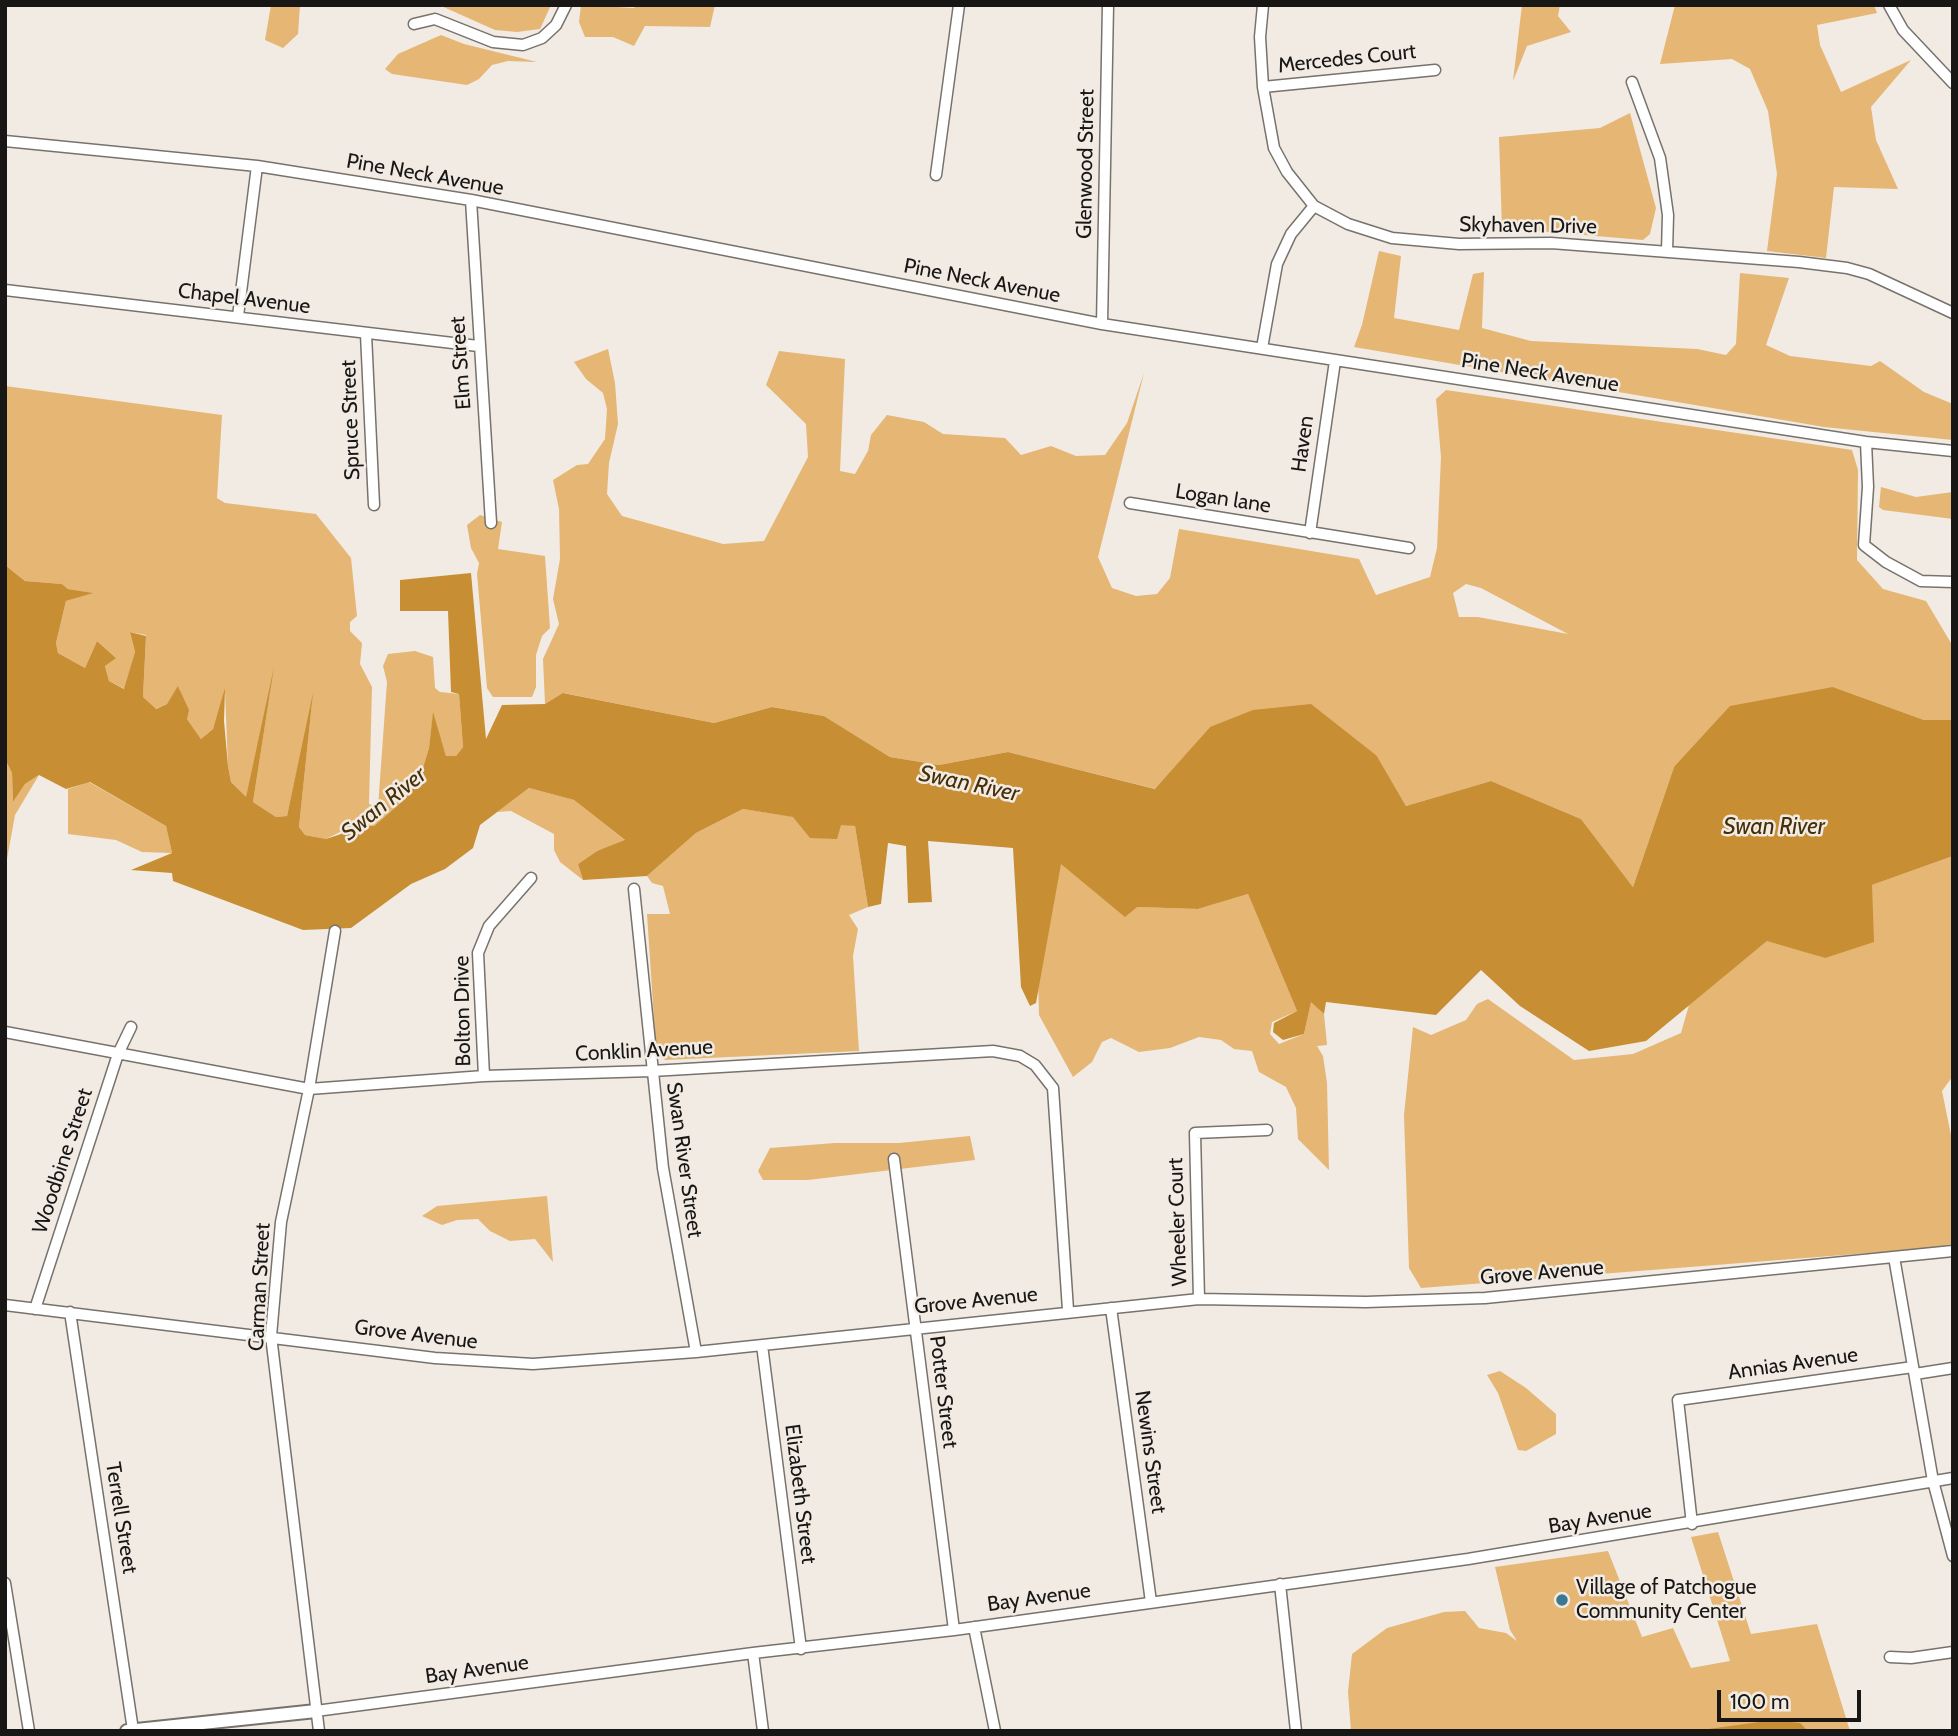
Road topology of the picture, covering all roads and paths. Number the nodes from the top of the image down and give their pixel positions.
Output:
1 (566, 5) edge
2 (959, 5) edge
3 (1108, 5) edge
4 (1263, 5) edge
5 (1889, 5) edge
6 (414, 24) dead end
7 (1435, 69) dead end
8 (1632, 82) dead end
9 (1953, 83) edge
10 (1263, 87) junction
11 (5, 141) edge
12 (257, 166) junction
13 (936, 174) dead end
14 (471, 200) junction
15 (1314, 206) junction
16 (1667, 252) junction
17 (5, 290) edge
18 (1953, 313) edge
19 (238, 316) junction
20 (1102, 324) junction
21 (366, 334) junction
22 (478, 346) junction
23 (1262, 348) junction
24 (1335, 361) junction
25 (1866, 442) junction
26 (1953, 451) edge
27 (1130, 503) dead end
28 (374, 505) dead end
29 (491, 523) dead end
30 (1310, 533) junction
31 (1409, 548) dead end
32 (1953, 582) edge
33 (531, 878) dead end
34 (634, 889) dead end
35 (335, 931) dead end
36 (131, 1027) dead end
37 (5, 1032) edge
38 (118, 1054) junction
39 (652, 1071) junction
40 (484, 1076) junction
41 (309, 1089) junction
42 (1267, 1130) dead end
43 (894, 1159) dead end
44 (1953, 1251) edge
45 (1894, 1257) junction
46 (1199, 1298) junction
47 (5, 1305) edge
48 (1111, 1308) junction
49 (36, 1309) junction
50 (1068, 1310) junction
51 (70, 1312) junction
52 (915, 1328) junction
53 (271, 1336) junction
54 (762, 1345) junction
55 (696, 1352) junction
56 (1953, 1368) edge
57 (1914, 1370) junction
58 (1953, 1478) edge
59 (1933, 1482) junction
60 (1692, 1524) junction
61 (1953, 1556) edge
62 (5, 1583) edge
63 (1280, 1584) junction
64 (1151, 1602) junction
65 (974, 1627) junction
66 (954, 1630) junction
67 (801, 1648) junction
68 (1953, 1651) edge
69 (754, 1653) junction
70 (1890, 1657) dead end
71 (316, 1711) junction
72 (134, 1730) edge
73 (29, 1731) edge
74 (127, 1731) edge
75 (319, 1731) edge
76 (763, 1731) edge
77 (995, 1731) edge
78 (1296, 1731) edge

1 - 6 street
2 - 13 street
3 - 20 street, Glenwood Street
4 - 10 street, Skyhaven Drive
5 - 9 street
7 - 10 street, Mercedes Court
8 - 16 street
10 - 15 street, Skyhaven Drive
11 - 12 street, Pine Neck Avenue
12 - 14 street, Pine Neck Avenue
12 - 19 street
14 - 20 street, Pine Neck Avenue
14 - 22 street, Elm Street
15 - 16 street, Skyhaven Drive
15 - 23 street
16 - 18 street, Skyhaven Drive
17 - 19 street, Chapel Avenue
19 - 21 street, Chapel Avenue
20 - 23 street, Pine Neck Avenue
21 - 22 street, Chapel Avenue
21 - 28 street, Spruce Street
22 - 29 street, Elm Street
23 - 24 street, Pine Neck Avenue
24 - 25 street, Pine Neck Avenue
24 - 30 street, Haven
25 - 26 street, Pine Neck Avenue
25 - 32 street
27 - 30 street, Logan lane
30 - 31 street
33 - 40 street, Bolton Drive
34 - 39 street, Swan River Street
35 - 41 street, Carman Street
36 - 38 street, Woodbine Street
37 - 38 street, Conklin Avenue
38 - 41 street, Conklin Avenue
38 - 49 street, Woodbine Street
39 - 40 street, Conklin Avenue
39 - 50 street, Conklin Avenue
39 - 55 street, Swan River Street
40 - 41 street, Conklin Avenue
41 - 53 street, Carman Street
42 - 46 street, Wheeler Court
43 - 52 street, Potter Street
44 - 45 street, Grove Avenue
45 - 46 street, Grove Avenue
45 - 57 street
46 - 48 street, Grove Avenue
47 - 49 street, Grove Avenue
48 - 50 street, Grove Avenue
48 - 64 street, Newins Street
49 - 51 street, Grove Avenue
50 - 52 street, Grove Avenue
51 - 53 street, Grove Avenue
51 - 72 street, Terrell Street
52 - 54 street, Grove Avenue
52 - 66 street, Potter Street
53 - 55 street, Grove Avenue
53 - 71 street, Carman Street
54 - 55 street, Grove Avenue
54 - 67 street, Elizabeth Street
56 - 57 street, Annias Avenue
57 - 59 street
57 - 60 street, Annias Avenue
58 - 59 street, Bay Avenue
59 - 60 street, Bay Avenue
59 - 61 street
60 - 63 street, Bay Avenue
62 - 73 street
63 - 64 street, Bay Avenue
63 - 78 street
64 - 65 street, Bay Avenue
65 - 66 street, Bay Avenue
65 - 77 street
66 - 67 street, Bay Avenue
67 - 69 street, Bay Avenue
68 - 70 street
69 - 71 street, Bay Avenue
69 - 76 street
71 - 72 street, Bay Avenue
71 - 75 street, Carman Street
72 - 74 street, Bay Avenue

